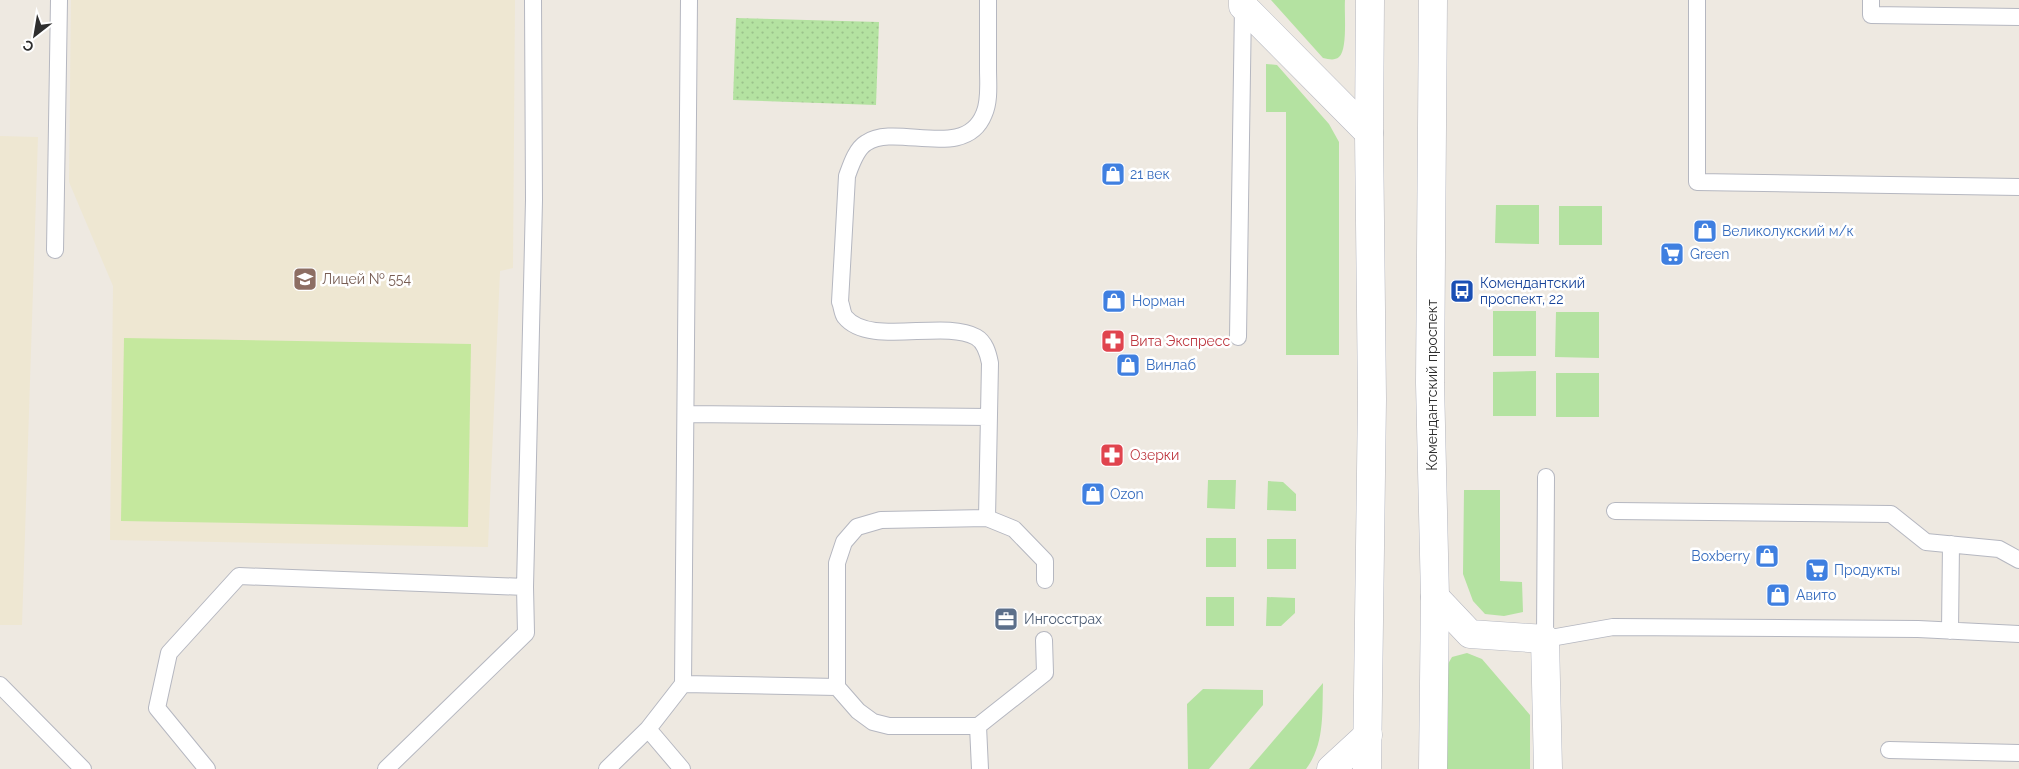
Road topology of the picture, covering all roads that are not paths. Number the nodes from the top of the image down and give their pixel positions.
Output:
1 (59, 0) edge
2 (533, 0) edge
3 (689, 0) edge
4 (988, 0) edge
5 (1370, 0) edge
6 (1433, 0) edge
7 (1697, 0) edge
8 (1871, 0) edge
9 (1243, 3) edge
10 (2019, 16) edge
11 (1369, 134) junction
12 (2019, 187) edge
13 (55, 250) dead end
14 (1238, 337) dead end
15 (686, 414) junction
16 (989, 417) junction
17 (1546, 477) dead end
18 (1615, 511) dead end
19 (987, 518) junction
20 (1951, 544) junction
21 (2019, 560) edge
22 (1046, 580) dead end
23 (525, 587) junction
24 (1435, 597) junction
25 (1950, 631) junction
26 (2019, 634) edge
27 (1545, 639) junction
28 (1044, 640) dead end
29 (683, 684) junction
30 (0, 685) edge
31 (836, 687) junction
32 (978, 726) junction
33 (648, 729) junction
34 (1368, 735) junction
35 (1889, 750) dead end
36 (2019, 753) edge
37 (83, 769) edge
38 (207, 769) edge
39 (386, 769) edge
40 (607, 769) edge
41 (682, 769) edge
42 (980, 769) edge
43 (1331, 769) edge
44 (1367, 769) edge
45 (1433, 769) edge
46 (1548, 769) edge

1 - 13 lane
2 - 23 lane
3 - 15 lane
4 - 16 lane
5 - 11 main road
6 - 24 main road, Комендантский проспект
7 - 12 lane
8 - 10 lane
9 - 11 main road
9 - 14 lane
11 - 34 main road
15 - 16 lane
15 - 29 lane
16 - 19 lane
17 - 27 lane
18 - 20 lane
19 - 22 lane
19 - 31 lane
20 - 21 lane
20 - 25 lane
23 - 38 lane
23 - 39 lane
24 - 27 main road
24 - 45 main road, Комендантский проспект
25 - 26 lane
25 - 27 lane
27 - 46 main road
28 - 32 lane
29 - 31 lane
29 - 33 lane
30 - 37 lane
31 - 32 lane
32 - 42 lane
33 - 40 lane
33 - 41 lane
34 - 43 main road
34 - 44 main road
35 - 36 lane

